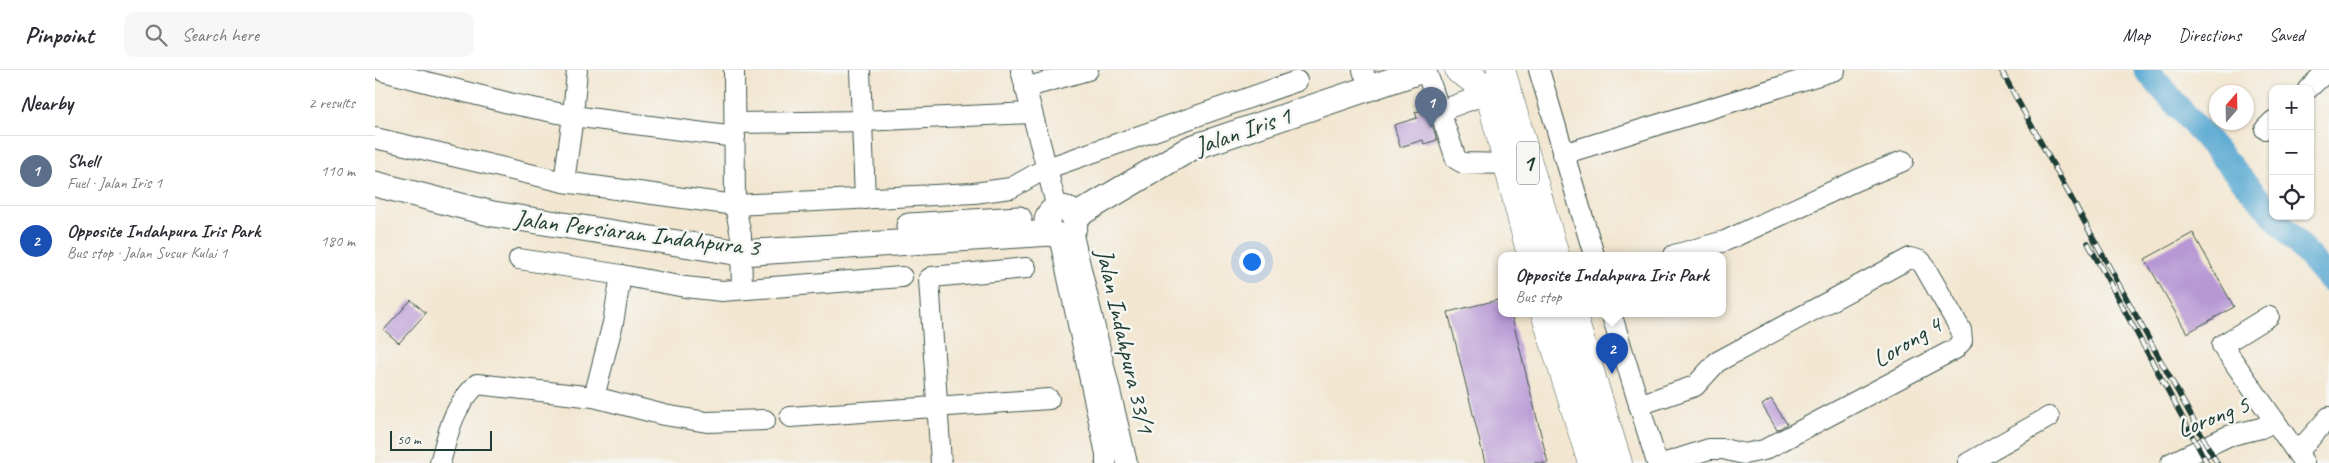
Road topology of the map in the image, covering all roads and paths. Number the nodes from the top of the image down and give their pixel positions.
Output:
1 (577, 70) edge
2 (734, 70) edge
3 (860, 70) edge
4 (1088, 70) edge
5 (1424, 70) edge
6 (1459, 70) edge
7 (1539, 70) edge
8 (1835, 70) edge
9 (2328, 70) edge
10 (1366, 71) edge
11 (381, 75) edge
12 (1023, 79) edge
13 (1490, 80) edge
14 (1297, 81) edge
15 (2312, 85) edge
16 (1440, 111) junction
17 (1031, 112) junction
18 (573, 116) junction
19 (863, 121) junction
20 (735, 130) junction
21 (375, 138) edge
22 (1563, 154) junction
23 (1903, 162) dead end
24 (1508, 164) junction
25 (375, 166) edge
26 (1045, 169) junction
27 (564, 182) junction
28 (375, 184) edge
29 (974, 194) junction
30 (865, 199) junction
31 (735, 205) junction
32 (1061, 222) junction
33 (977, 231) junction
34 (741, 244) junction
35 (1530, 252) edge
36 (1554, 252) edge
37 (1592, 252) edge
38 (1684, 252) edge
39 (519, 259) dead end
40 (1026, 268) dead end
41 (621, 275) junction
42 (902, 277) dead end
43 (742, 289) junction
44 (2269, 316) dead end
45 (1546, 317) edge
46 (1573, 317) edge
47 (1612, 317) edge
48 (594, 397) junction
49 (1049, 399) dead end
50 (937, 405) junction
51 (1639, 405) junction
52 (790, 417) dead end
53 (2049, 417) dead end
54 (2329, 417) edge
55 (765, 420) dead end
56 (2275, 421) junction
57 (1767, 456) edge
58 (2301, 458) edge
59 (440, 463) edge
60 (941, 463) edge
61 (1106, 463) edge
62 (1127, 463) edge
63 (1592, 463) edge
64 (1618, 463) edge
65 (1657, 463) edge
66 (1666, 463) edge
67 (1968, 463) edge
68 (2171, 463) edge

1 - 18 street
2 - 20 street
3 - 19 street
4 - 12 street
5 - 16 street
5 - 32 main road, Jalan Iris 1
6 - 13 highway
7 - 22 street
8 - 22 street
9 - 15 street
10 - 14 main road, Jalan Iris 1
11 - 18 street
12 - 17 street
13 - 16 street
13 - 24 highway, 1
13 - 36 highway, 1
14 - 26 street
14 - 32 main road, Jalan Iris 1
16 - 24 street
17 - 19 street
17 - 26 street
18 - 20 street
18 - 27 street
19 - 20 street
19 - 30 street
20 - 31 street
21 - 27 street
22 - 37 street
23 - 38 street
24 - 35 highway, 1
25 - 34 main road, Jalan Persiaran Indahpura 3
26 - 29 street
26 - 32 street
27 - 31 street
28 - 34 main road, Jalan Persiaran Indahpura 3
29 - 30 street
29 - 33 street
30 - 31 street
31 - 34 street
32 - 33 main road, Jalan Persiaran Indahpura 3
32 - 61 street, Jalan Indahpura 33/1
32 - 62 street, Jalan Indahpura 33/1
33 - 34 main road, Jalan Persiaran Indahpura 3
34 - 43 street
39 - 41 street
40 - 50 street
41 - 43 street
41 - 48 street
42 - 43 street
44 - 56 street
45 - 63 highway
46 - 64 highway
47 - 51 street
48 - 55 street
48 - 59 street
49 - 50 street
50 - 52 street
50 - 60 street
51 - 57 street, Lorong 4
51 - 65 street
53 - 67 street
54 - 58 street
56 - 58 street
56 - 68 street, Lorong 5
57 - 66 street, Lorong 4

